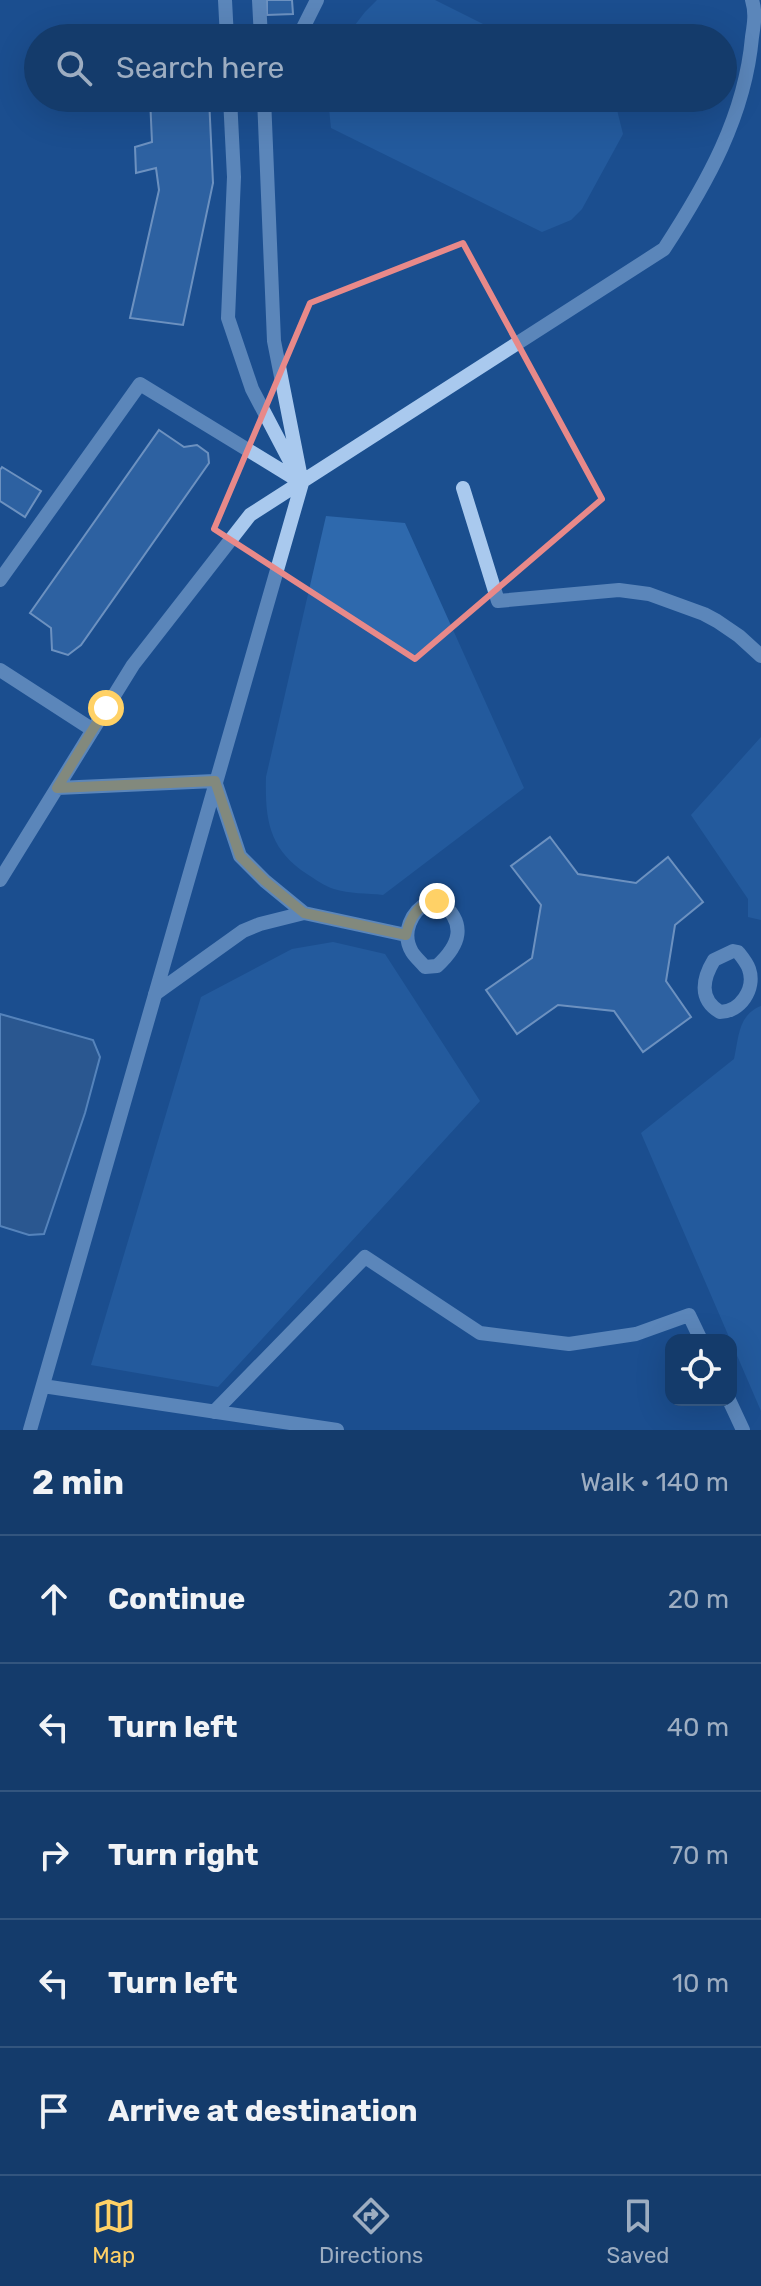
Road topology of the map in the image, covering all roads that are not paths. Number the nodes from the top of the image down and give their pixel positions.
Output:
1 (225, 0) edge
2 (259, 0) edge
3 (317, 0) edge
4 (752, 0) edge
5 (226, 24) edge
6 (260, 24) edge
7 (305, 24) edge
8 (737, 110) edge
9 (231, 112) edge
10 (265, 112) edge
11 (736, 112) edge
12 (302, 483) junction
13 (463, 488) dead end
14 (0, 580) edge
15 (761, 656) edge
16 (0, 670) edge
17 (93, 730) junction
18 (215, 781) junction
19 (57, 788) junction
20 (0, 880) edge
21 (304, 913) junction
22 (406, 935) junction
23 (155, 994) junction
24 (698, 1334) edge
25 (43, 1386) junction
26 (732, 1406) edge
27 (214, 1412) junction
28 (30, 1430) edge
29 (337, 1430) edge
30 (743, 1430) edge

1 - 5 lane
2 - 6 lane
3 - 7 lane
4 - 8 lane
9 - 12 lane
10 - 12 lane
11 - 12 lane
12 - 14 lane
12 - 17 lane
12 - 18 lane
13 - 15 lane
16 - 17 lane
17 - 19 lane
18 - 19 lane
18 - 21 lane
18 - 23 lane
19 - 20 lane
21 - 22 lane
21 - 23 lane
22 - 22 lane
23 - 25 lane
24 - 27 lane
25 - 27 lane
25 - 28 lane
26 - 30 lane
27 - 29 lane

